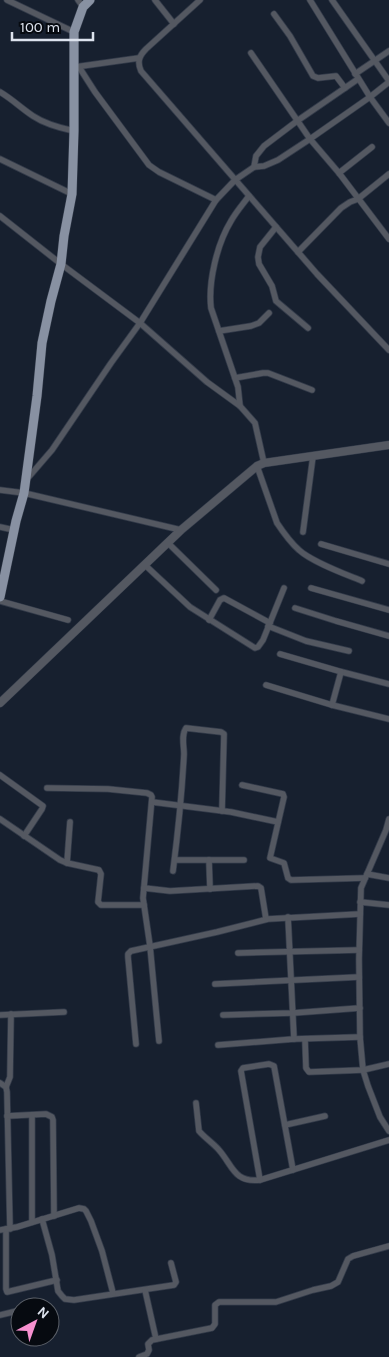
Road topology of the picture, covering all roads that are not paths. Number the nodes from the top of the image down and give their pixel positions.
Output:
1 (7, 0) edge
2 (155, 0) edge
3 (200, 0) edge
4 (310, 0) edge
5 (332, 0) edge
6 (84, 2) edge
7 (274, 14) dead end
8 (174, 24) junction
9 (74, 32) junction
10 (389, 51) edge
11 (251, 53) dead end
12 (140, 58) junction
13 (375, 61) junction
14 (76, 67) junction
15 (356, 76) junction
16 (389, 82) edge
17 (345, 88) junction
18 (0, 92) edge
19 (370, 97) junction
20 (298, 120) junction
21 (389, 124) edge
22 (74, 131) junction
23 (310, 139) junction
24 (372, 147) dead end
25 (0, 159) edge
26 (254, 167) junction
27 (339, 173) junction
28 (389, 174) edge
29 (235, 180) junction
30 (72, 194) junction
31 (249, 196) junction
32 (358, 199) junction
33 (216, 200) junction
34 (0, 216) edge
35 (276, 228) junction
36 (389, 239) edge
37 (298, 252) junction
38 (61, 264) junction
39 (269, 313) dead end
40 (140, 323) junction
41 (308, 328) dead end
42 (219, 331) junction
43 (389, 350) edge
44 (235, 378) junction
45 (312, 390) dead end
46 (240, 406) junction
47 (389, 445) edge
48 (313, 456) junction
49 (261, 464) junction
50 (26, 481) junction
51 (0, 490) edge
52 (24, 492) junction
53 (0, 527) edge
54 (14, 530) junction
55 (182, 530) junction
56 (303, 532) dead end
57 (168, 543) junction
58 (321, 544) dead end
59 (3, 564) edge
60 (389, 564) edge
61 (145, 565) junction
62 (362, 581) dead end
63 (284, 588) dead end
64 (311, 588) dead end
65 (216, 590) dead end
66 (0, 597) edge
67 (0, 601) edge
68 (295, 608) dead end
69 (389, 610) edge
70 (68, 620) dead end
71 (210, 620) junction
72 (269, 625) junction
73 (389, 636) edge
74 (349, 651) dead end
75 (280, 654) dead end
76 (341, 672) junction
77 (389, 684) edge
78 (266, 685) dead end
79 (0, 703) edge
80 (332, 705) junction
81 (389, 719) edge
82 (0, 775) edge
83 (242, 785) dead end
84 (47, 788) dead end
85 (152, 802) junction
86 (181, 806) junction
87 (222, 811) junction
88 (0, 819) edge
89 (389, 819) edge
90 (70, 822) dead end
91 (278, 822) junction
92 (389, 823) edge
93 (24, 836) junction
94 (175, 860) junction
95 (209, 860) junction
96 (244, 860) dead end
97 (67, 863) junction
98 (174, 871) dead end
99 (366, 876) junction
100 (389, 878) edge
101 (144, 888) junction
102 (210, 889) junction
103 (360, 902) junction
104 (144, 905) junction
105 (389, 905) edge
106 (360, 914) junction
107 (288, 917) junction
108 (266, 919) junction
109 (150, 946) junction
110 (359, 950) junction
111 (291, 952) junction
112 (238, 953) dead end
113 (359, 977) junction
114 (291, 980) junction
115 (214, 984) dead end
116 (360, 1008) junction
117 (64, 1012) dead end
118 (293, 1013) junction
119 (11, 1014) junction
120 (0, 1015) edge
121 (223, 1015) dead end
122 (360, 1037) junction
123 (294, 1039) junction
124 (305, 1039) junction
125 (159, 1041) dead end
126 (136, 1044) dead end
127 (218, 1045) dead end
128 (389, 1064) edge
129 (363, 1070) junction
130 (0, 1083) edge
131 (6, 1087) junction
132 (196, 1103) dead end
133 (32, 1115) junction
134 (7, 1116) junction
135 (325, 1116) dead end
136 (285, 1125) junction
137 (388, 1126) edge
138 (389, 1140) edge
139 (293, 1170) junction
140 (260, 1180) junction
141 (54, 1216) junction
142 (42, 1219) junction
143 (32, 1222) junction
144 (6, 1229) edge
145 (389, 1246) edge
146 (172, 1263) dead end
147 (57, 1280) junction
148 (145, 1290) junction
149 (113, 1293) junction
150 (156, 1339) junction
151 (139, 1357) edge

1 - 9 street
2 - 8 street
3 - 8 street
4 - 15 street
5 - 13 street
6 - 9 main road
7 - 17 street
8 - 12 street
9 - 14 main road
10 - 13 street
11 - 20 street
12 - 14 street
12 - 29 street
13 - 15 street
13 - 16 street
14 - 22 main road
14 - 33 street
15 - 17 street
15 - 19 street
16 - 19 street
17 - 20 street
18 - 22 street
19 - 21 street
19 - 23 street
20 - 23 street
20 - 26 street
22 - 30 main road
23 - 26 street
23 - 27 street
24 - 27 street
25 - 30 street
26 - 29 street
27 - 32 street
28 - 32 street
29 - 31 street
29 - 33 street
30 - 38 main road
31 - 35 street
31 - 42 street
32 - 36 street
32 - 37 street
33 - 40 street
34 - 38 street
35 - 37 street
35 - 41 street
37 - 43 street
38 - 40 street
38 - 50 main road
39 - 42 street
40 - 46 street
40 - 50 street
42 - 44 street
44 - 45 street
44 - 46 street
46 - 49 street
47 - 48 street
48 - 49 street
48 - 56 street
49 - 55 street
49 - 62 street
50 - 52 main road
51 - 52 street
52 - 54 main road
52 - 55 street
53 - 54 street
54 - 59 main road
55 - 57 street
57 - 61 street
57 - 65 street
58 - 60 street
59 - 66 main road
61 - 71 street
61 - 79 street
63 - 72 street
64 - 69 street
67 - 70 street
68 - 73 street
71 - 72 street
71 - 72 street
72 - 74 street
75 - 76 street
76 - 77 street
76 - 80 street
78 - 80 street
80 - 81 street
82 - 93 street
83 - 91 street
84 - 85 street
85 - 86 street
85 - 101 street
86 - 87 street
86 - 87 street
86 - 94 street
87 - 91 street
88 - 93 street
89 - 92 street
90 - 97 street
91 - 99 street
92 - 99 street
93 - 97 street
94 - 95 street
94 - 98 street
95 - 96 street
95 - 102 street
97 - 104 street
99 - 100 street
99 - 103 street
101 - 102 street
101 - 104 street
102 - 108 street
103 - 105 street
103 - 106 street
104 - 109 street
106 - 107 street
106 - 110 street
107 - 108 street
107 - 111 street
108 - 109 street
109 - 125 street
109 - 126 street
110 - 111 street
110 - 113 street
111 - 112 street
111 - 114 street
113 - 114 street
113 - 116 street
114 - 115 street
114 - 118 street
116 - 118 street
116 - 122 street
117 - 119 street
118 - 121 street
118 - 123 street
119 - 120 street
119 - 131 street
122 - 124 street
122 - 129 street
123 - 124 street
123 - 127 street
124 - 129 street
128 - 129 street
129 - 137 street
130 - 131 street
131 - 134 street
132 - 140 street
133 - 134 street
133 - 141 street
133 - 143 street
134 - 144 street
135 - 136 street
136 - 139 street
136 - 140 street
138 - 139 street
139 - 140 street
141 - 142 street
141 - 149 street
142 - 143 street
142 - 147 street
143 - 144 street
144 - 147 street
145 - 150 street
146 - 148 street
147 - 149 street
148 - 149 street
148 - 150 street
150 - 151 street

